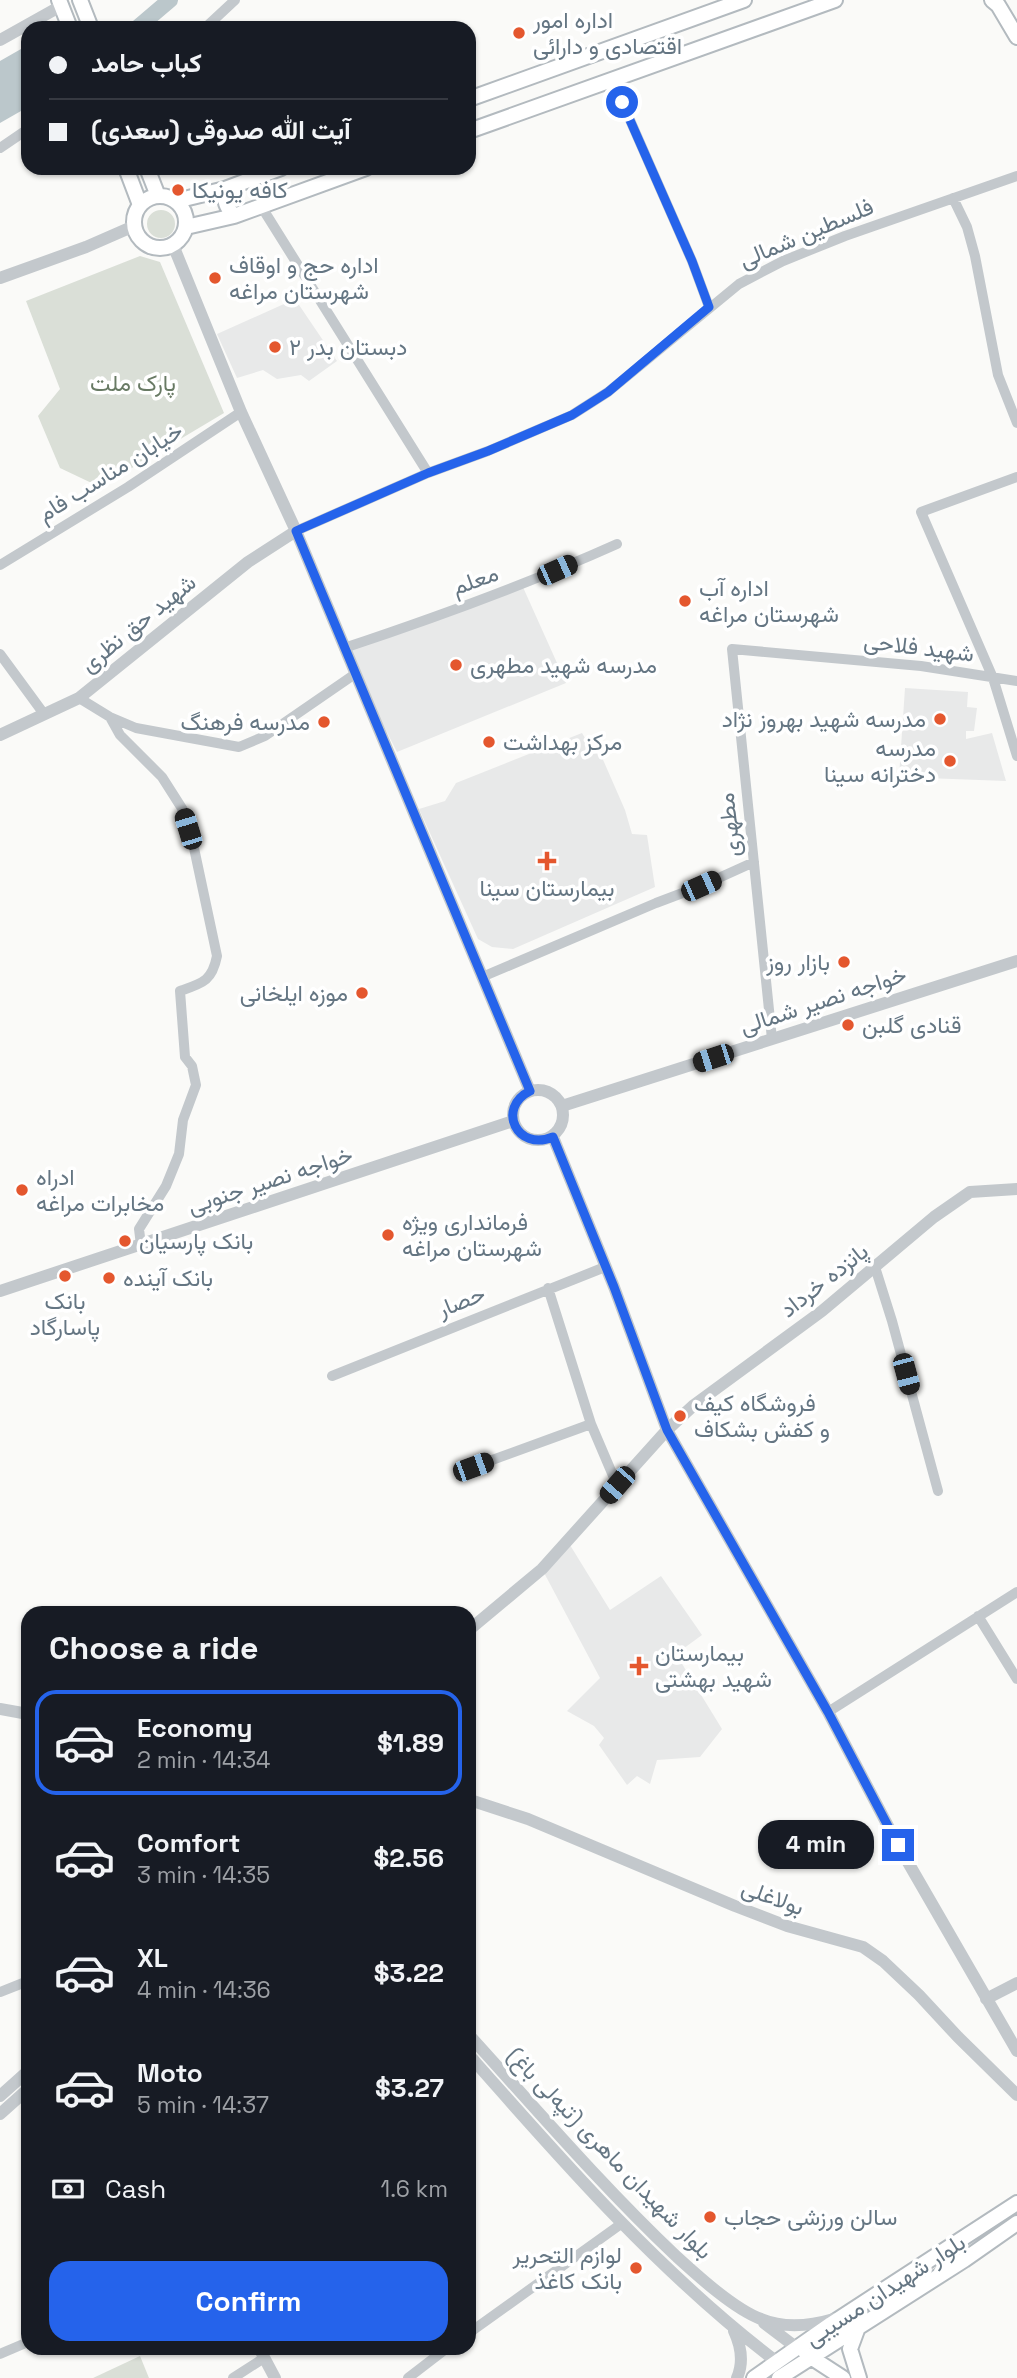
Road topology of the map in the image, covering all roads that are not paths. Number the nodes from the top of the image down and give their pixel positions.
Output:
1 (235, 0) edge
2 (744, 0) edge
3 (835, 0) edge
4 (992, 0) edge
5 (81, 4) edge
6 (64, 12) edge
7 (43, 21) edge
8 (88, 21) edge
9 (212, 21) edge
10 (21, 31) edge
11 (1017, 37) edge
12 (0, 40) edge
13 (612, 79) junction
14 (476, 96) edge
15 (476, 128) edge
16 (21, 134) edge
17 (0, 148) edge
18 (129, 175) edge
19 (149, 175) edge
20 (262, 175) edge
21 (347, 175) edge
22 (1017, 176) edge
23 (225, 189) junction
24 (158, 196) junction
25 (953, 198) junction
26 (176, 201) junction
27 (141, 205) junction
28 (261, 206) junction
29 (234, 215) junction
30 (134, 226) junction
31 (186, 227) junction
32 (173, 245) junction
33 (0, 278) edge
34 (709, 307) junction
35 (241, 412) junction
36 (1017, 423) edge
37 (428, 473) junction
38 (1017, 477) edge
39 (296, 531) junction
40 (617, 544) dead end
41 (0, 565) edge
42 (344, 648) junction
43 (733, 649) joint
44 (0, 654) edge
45 (355, 674) junction
46 (993, 678) junction
47 (1017, 681) edge
48 (79, 698) junction
49 (44, 714) junction
50 (110, 717) junction
51 (0, 735) edge
52 (1017, 756) edge
53 (754, 862) junction
54 (1017, 961) edge
55 (482, 977) junction
56 (772, 1039) junction
57 (530, 1091) junction
58 (562, 1106) junction
59 (513, 1121) junction
60 (553, 1137) junction
61 (1017, 1189) edge
62 (141, 1245) junction
63 (606, 1267) junction
64 (875, 1268) junction
65 (548, 1288) junction
66 (0, 1291) edge
67 (332, 1376) dead end
68 (591, 1424) junction
69 (667, 1430) junction
70 (473, 1467) dead end
71 (617, 1485) junction
72 (938, 1491) dead end
73 (1017, 1592) edge
74 (978, 1616) junction
75 (476, 1624) edge
76 (1017, 1679) edge
77 (0, 1709) edge
78 (828, 1712) junction
79 (21, 1713) edge
80 (476, 1804) edge
81 (1017, 1983) edge
82 (21, 1984) edge
83 (0, 1992) edge
84 (986, 1999) junction
85 (476, 2043) edge
86 (1017, 2051) edge
87 (476, 2063) edge
88 (21, 2077) edge
89 (21, 2095) edge
90 (1017, 2095) edge
91 (0, 2096) edge
92 (0, 2114) edge
93 (1017, 2203) edge
94 (999, 2216) junction
95 (621, 2224) junction
96 (1013, 2226) edge
97 (707, 2284) junction
98 (695, 2295) junction
99 (859, 2306) junction
100 (841, 2318) junction
101 (759, 2319) junction
102 (863, 2326) junction
103 (476, 2328) edge
104 (732, 2328) junction
105 (21, 2345) edge
106 (797, 2348) junction
107 (0, 2354) edge
108 (260, 2355) edge
109 (263, 2355) edge
110 (438, 2355) edge
111 (811, 2357) junction
112 (777, 2362) junction
113 (785, 2374) edge
114 (233, 2378) edge
115 (275, 2378) edge
116 (408, 2378) edge
117 (737, 2378) edge
118 (754, 2378) edge
119 (804, 2378) edge
120 (843, 2378) edge
121 (859, 2378) edge

1 - 9 street
2 - 14 main road
3 - 13 main road
4 - 11 main road
5 - 8 main road
6 - 7 street
10 - 12 street
13 - 15 main road
13 - 34 street
16 - 17 street
18 - 27 main road
19 - 24 main road
20 - 23 main road
21 - 28 main road
22 - 25 street, فلسطین شمالی
23 - 26 main road
23 - 29 main road
24 - 26 main road
24 - 27 main road
25 - 34 street, فلسطین شمالی
25 - 36 street
26 - 31 main road
27 - 30 main road
28 - 29 main road
28 - 37 street
29 - 31 main road
30 - 32 main road
30 - 33 street
31 - 32 main road
32 - 35 street
34 - 37 street, فلسطین شمالی
35 - 39 street
35 - 41 street, خیابان مناسب فام
37 - 39 street, فلسطین شمالی
38 - 46 street
39 - 42 street
39 - 48 street, شهید حق نظری
40 - 42 street, معلم
42 - 45 street
43 - 46 street, شهید فلاحی
43 - 53 street, مطهری
44 - 49 street
45 - 50 street
45 - 55 street
46 - 47 street, شهید فلاحی
46 - 52 street
48 - 49 street, شهید حق نظری
48 - 50 street
49 - 51 street, شهید حق نظری
50 - 62 street
53 - 55 street
53 - 56 street, مطهری
54 - 56 street, خواجه نصیر شمالی
55 - 57 street
56 - 58 street, خواجه نصیر شمالی
57 - 58 street
57 - 59 street
58 - 60 street
59 - 60 street
59 - 62 street, خواجه نصیر جنوبی
60 - 63 street
61 - 64 street, پانزده خرداد
62 - 66 street, خواجه نصیر جنوبی
63 - 65 street, حصار
63 - 69 street
64 - 69 street, پانزده خرداد
64 - 72 street
65 - 67 street, حصار
65 - 68 street
68 - 70 street
68 - 71 street
69 - 71 street, پانزده خرداد
69 - 78 street
71 - 75 street, پانزده خرداد
73 - 74 street
74 - 76 street
74 - 78 street
77 - 79 street
78 - 84 street
80 - 90 street, بولاغلی
81 - 84 street
82 - 83 street
84 - 86 street
85 - 97 street, بلوار شهیدان ماهری (تپه‌لی باغ)
87 - 95 street, بلوار شهیدان ماهری (تپه‌لی باغ)
88 - 91 street
89 - 92 street
93 - 94 main road, بلوار شهیدان مسیبی
94 - 96 main road
94 - 99 main road, بلوار شهیدان مسیبی
95 - 98 street, بلوار شهیدان ماهری (تپه‌لی باغ)
95 - 103 street
96 - 102 main road, بلوار شهیدان مسیبی
97 - 98 street
97 - 101 street, بلوار شهیدان ماهری (تپه‌لی باغ)
98 - 104 street, بلوار شهیدان ماهری (تپه‌لی باغ)
99 - 100 main road, بلوار شهیدان مسیبی
99 - 102 main road
100 - 101 street, بلوار شهیدان ماهری (تپه‌لی باغ)
100 - 106 main road, بلوار شهیدان مسیبی
101 - 106 street, بلوار شهیدان ماهری (تپه‌لی باغ)
102 - 111 main road, بلوار شهیدان مسیبی
102 - 121 main road
104 - 112 street, بلوار شهیدان ماهری (تپه‌لی باغ)
104 - 117 street
105 - 107 street
106 - 111 main road
106 - 112 main road, بلوار شهیدان مسیبی
108 - 114 street
109 - 115 street
110 - 116 street
111 - 113 main road, بلوار شهیدان مسیبی
111 - 120 main road
112 - 113 main road
112 - 118 main road, بلوار شهیدان مسیبی
113 - 119 main road

